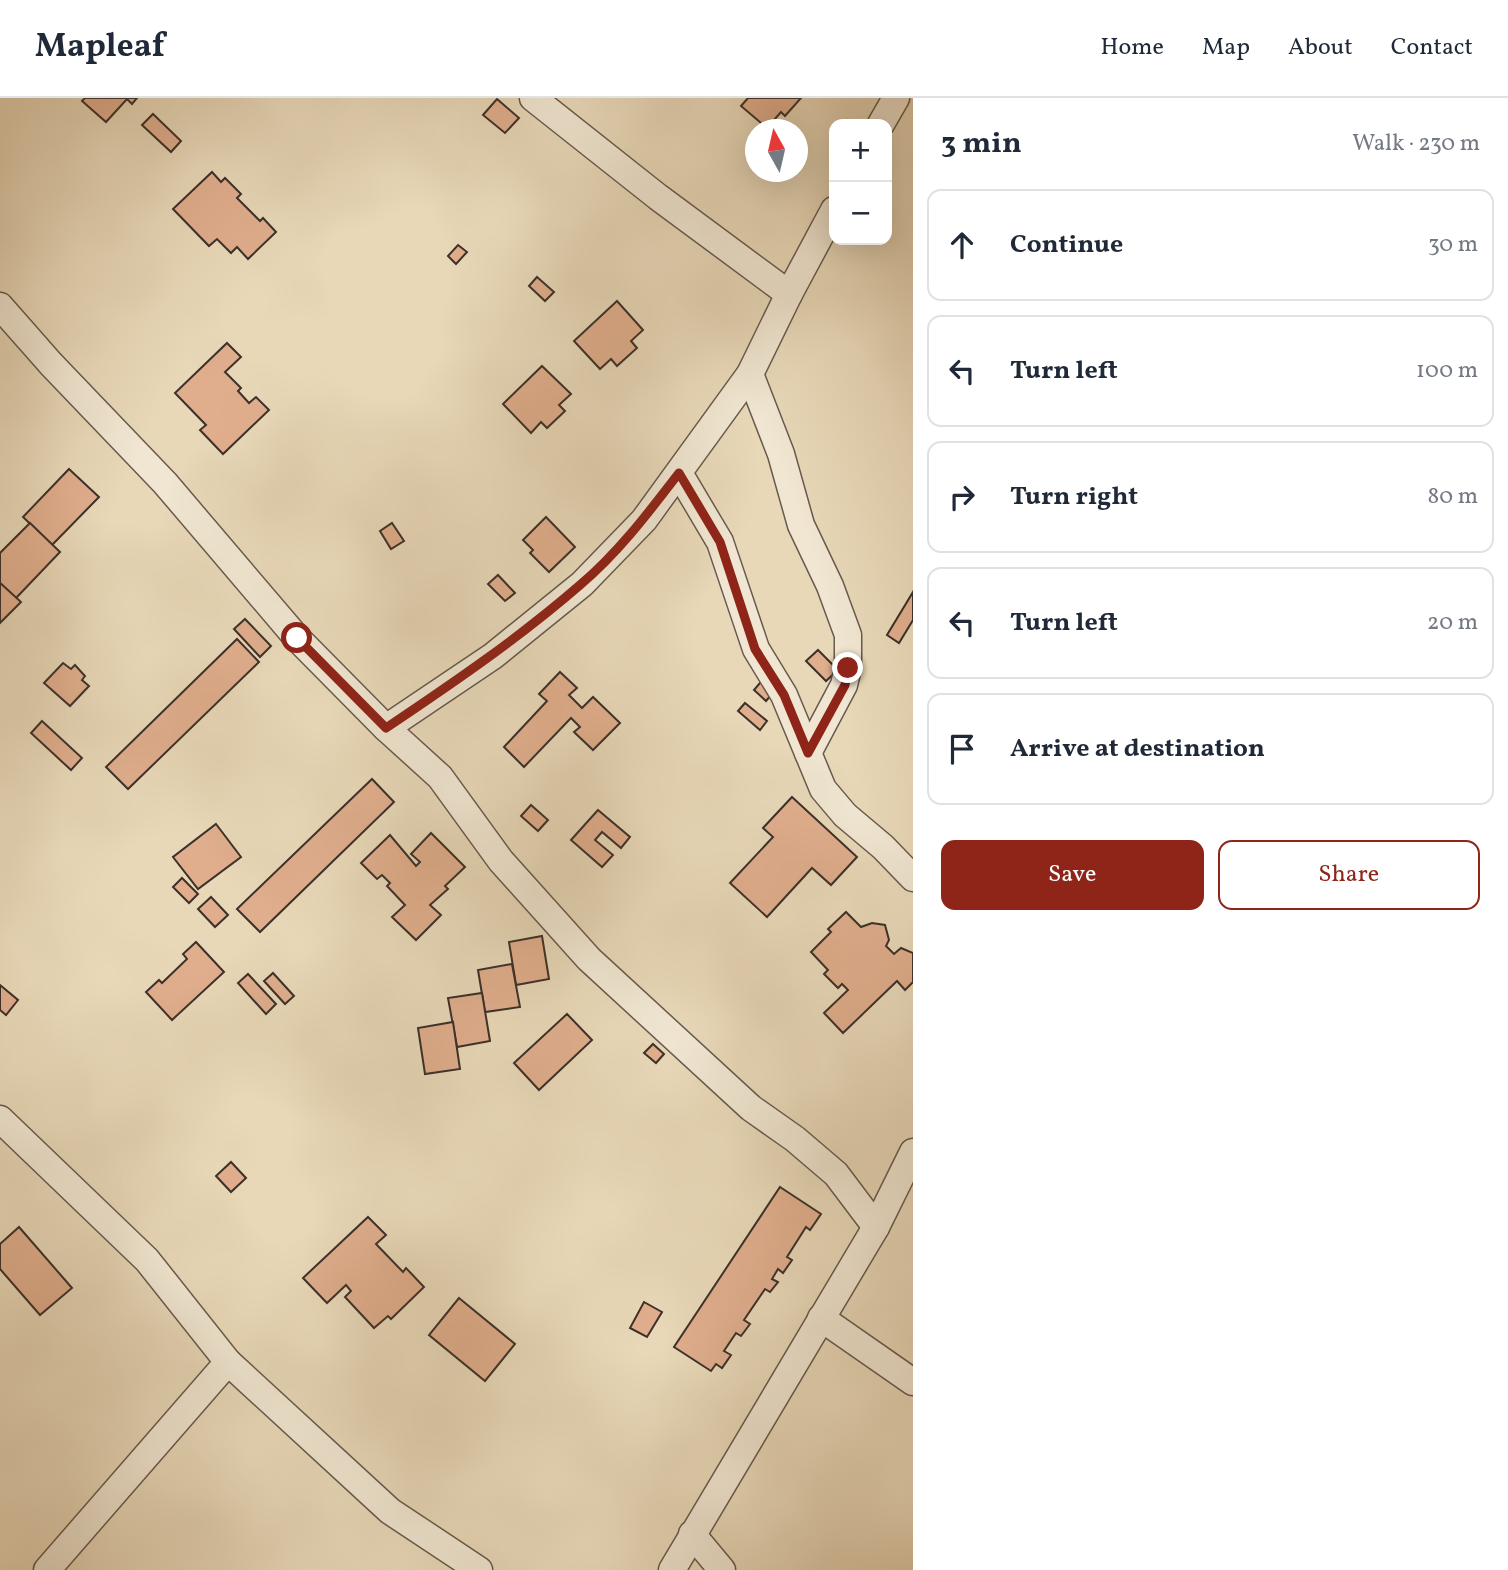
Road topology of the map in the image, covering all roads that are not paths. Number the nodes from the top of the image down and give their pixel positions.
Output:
1 (533, 98) edge
2 (896, 98) edge
3 (884, 119) edge
4 (829, 219) edge
5 (789, 294) junction
6 (0, 306) edge
7 (750, 374) junction
8 (679, 473) junction
9 (386, 728) junction
10 (808, 753) junction
11 (913, 878) edge
12 (0, 1119) edge
13 (913, 1152) edge
14 (876, 1227) junction
15 (821, 1318) junction
16 (228, 1362) junction
17 (913, 1382) edge
18 (691, 1534) junction
19 (47, 1570) edge
20 (479, 1570) edge
21 (672, 1570) edge
22 (722, 1570) edge

1 - 5 street
2 - 3 street
4 - 5 street
5 - 7 street
6 - 9 street
7 - 8 street
7 - 10 street
8 - 9 street
8 - 10 street
9 - 14 street
10 - 11 street
12 - 16 street
13 - 14 street
14 - 15 street
15 - 17 street
15 - 18 street
16 - 19 street
16 - 20 street
18 - 21 street
18 - 22 street

